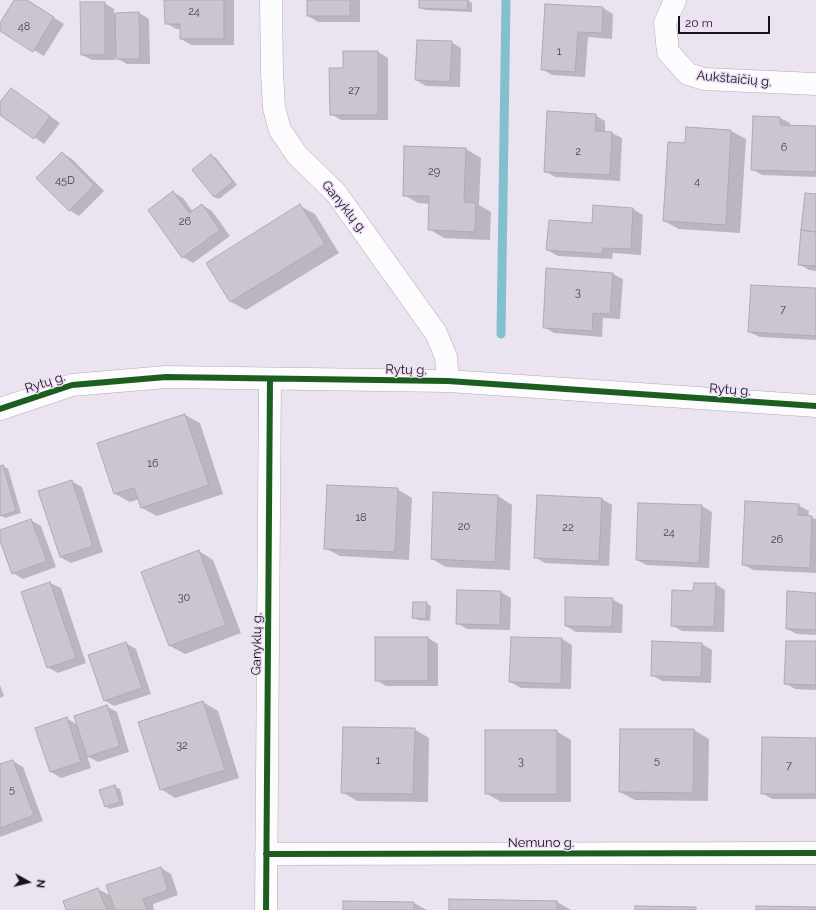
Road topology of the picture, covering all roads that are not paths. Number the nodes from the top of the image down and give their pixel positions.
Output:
1 (271, 0) edge
2 (675, 0) edge
3 (816, 84) edge
4 (270, 379) junction
5 (448, 381) junction
6 (816, 406) edge
7 (0, 409) edge
8 (816, 853) edge
9 (266, 854) junction
10 (266, 910) edge

1 - 5 street, Ganyklų g.
2 - 3 street, Aukštaičių g.
4 - 5 street, Rytų g.
4 - 7 street, Rytų g.
4 - 9 street, Ganyklų g.
5 - 6 street, Rytų g.
8 - 9 street, Nemuno g.
9 - 10 street, Ganyklų g.

